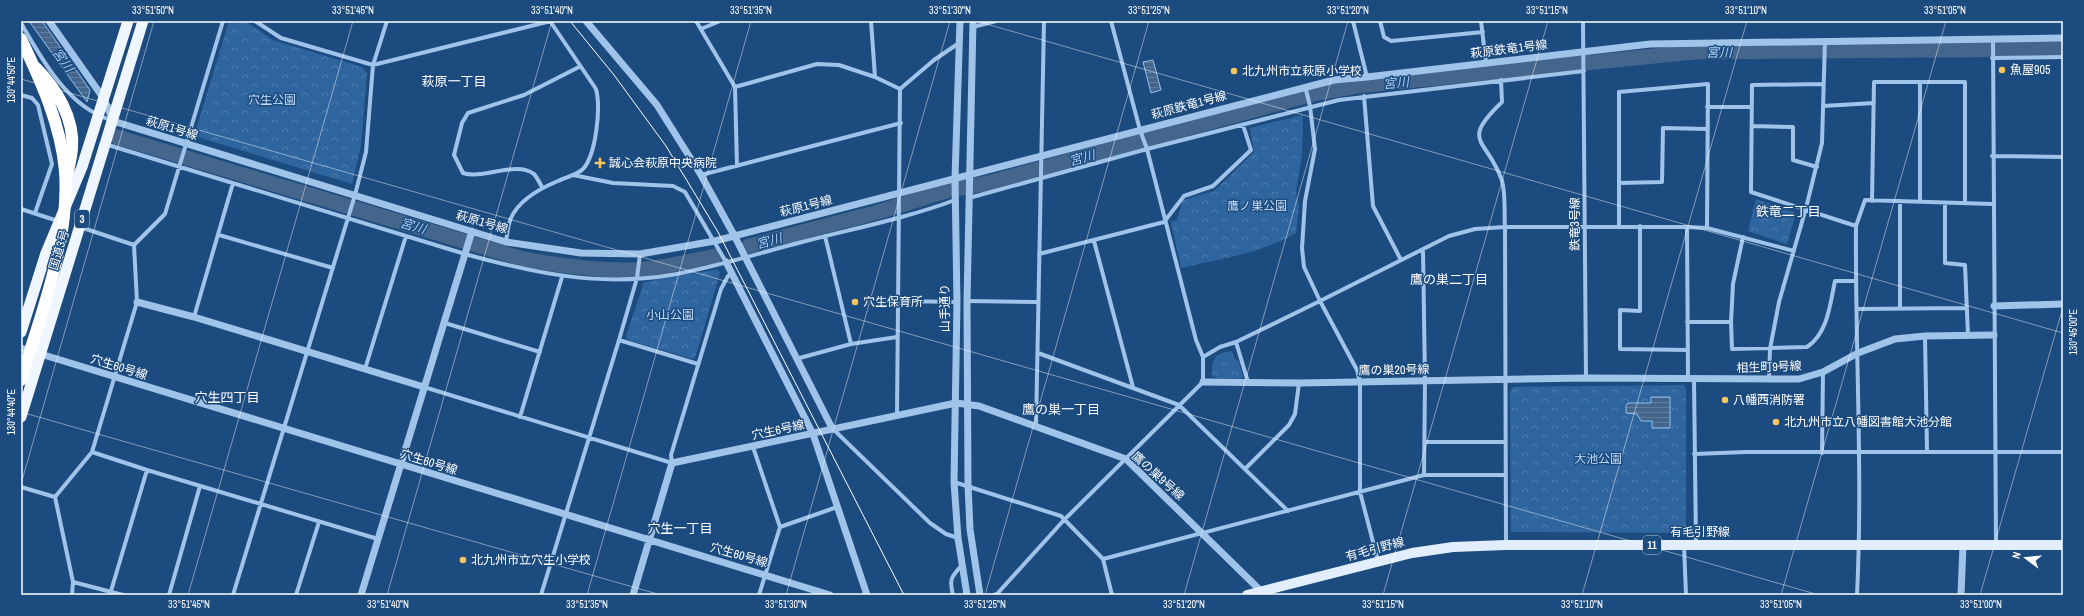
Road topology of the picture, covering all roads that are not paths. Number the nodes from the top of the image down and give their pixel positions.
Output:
1 (49, 21) edge
2 (128, 21) edge
3 (143, 21) edge
4 (223, 21) edge
5 (255, 21) edge
6 (387, 21) edge
7 (550, 21) edge
8 (586, 21) edge
9 (696, 21) edge
10 (720, 21) edge
11 (871, 21) edge
12 (960, 21) edge
13 (996, 21) edge
14 (1044, 21) edge
15 (1111, 21) edge
16 (1353, 21) edge
17 (1380, 21) edge
18 (1481, 21) edge
19 (1583, 21) edge
20 (21, 23) edge
21 (973, 24) edge
22 (701, 29) junction
23 (1483, 32) junction
24 (2063, 38) edge
25 (21, 40) edge
26 (1825, 42) junction
27 (1993, 42) junction
28 (960, 43) junction
29 (1582, 51) junction
30 (22, 54) edge
31 (1992, 56) junction
32 (2063, 57) edge
33 (1486, 63) junction
34 (373, 65) junction
35 (579, 67) junction
36 (38, 70) junction
37 (1584, 71) junction
38 (875, 77) junction
39 (1367, 77) junction
40 (1501, 80) junction
41 (1920, 83) junction
42 (1823, 84) junction
43 (735, 87) junction
44 (64, 88) junction
45 (900, 89) junction
46 (1306, 89) junction
47 (21, 95) edge
48 (1364, 96) junction
49 (104, 99) junction
50 (1874, 103) junction
51 (1310, 106) junction
52 (1823, 106) junction
53 (1707, 107) junction
54 (1752, 107) junction
55 (98, 117) junction
56 (113, 121) junction
57 (901, 123) junction
58 (1243, 125) junction
59 (1752, 126) junction
60 (1707, 128) junction
61 (1141, 132) junction
62 (105, 144) junction
63 (184, 146) junction
64 (1147, 149) junction
65 (1992, 156) junction
66 (2063, 157) edge
67 (1041, 160) junction
68 (179, 164) junction
69 (737, 166) junction
70 (1817, 167) junction
71 (572, 175) junction
72 (701, 175) junction
73 (1041, 176) junction
74 (969, 177) junction
75 (955, 180) junction
76 (233, 183) junction
77 (1619, 183) junction
78 (542, 187) junction
79 (900, 195) junction
80 (969, 196) junction
81 (355, 197) junction
82 (956, 199) junction
83 (1872, 201) junction
84 (1900, 201) junction
85 (1920, 201) junction
86 (1965, 202) junction
87 (1945, 203) junction
88 (1992, 204) junction
89 (1806, 208) junction
90 (21, 209) edge
91 (35, 213) junction
92 (900, 214) junction
93 (349, 216) junction
94 (58, 221) junction
95 (1164, 222) junction
96 (1584, 226) junction
97 (1640, 226) junction
98 (1856, 226) junction
99 (80, 227) junction
100 (1505, 227) junction
101 (1619, 227) junction
102 (1687, 227) junction
103 (1707, 228) junction
104 (471, 233) junction
105 (219, 235) junction
106 (734, 235) junction
107 (406, 236) junction
108 (825, 236) junction
109 (1743, 237) junction
110 (715, 241) junction
111 (1094, 241) junction
112 (506, 242) junction
113 (134, 245) junction
114 (1423, 249) junction
115 (1794, 251) junction
116 (466, 252) junction
117 (640, 254) junction
118 (1039, 254) junction
119 (744, 256) junction
120 (1401, 260) junction
121 (726, 262) junction
122 (333, 268) junction
123 (732, 274) junction
124 (562, 277) junction
125 (637, 278) junction
126 (1856, 281) junction
127 (899, 301) junction
128 (967, 301) junction
129 (1320, 301) junction
130 (137, 302) junction
131 (957, 302) junction
132 (1038, 302) junction
133 (2063, 304) edge
134 (1994, 306) junction
135 (1967, 308) junction
136 (1857, 309) junction
137 (1900, 309) junction
138 (194, 317) junction
139 (445, 322) junction
140 (1687, 322) junction
141 (1731, 322) junction
142 (21, 332) edge
143 (1968, 335) junction
144 (1994, 335) junction
145 (1925, 336) junction
146 (897, 337) junction
147 (619, 340) junction
148 (1236, 342) junction
149 (850, 344) junction
150 (21, 348) edge
151 (1770, 349) junction
152 (1688, 350) junction
153 (540, 352) junction
154 (306, 353) junction
155 (1038, 353) junction
156 (1858, 353) junction
157 (40, 354) junction
158 (1203, 357) junction
159 (796, 359) junction
160 (698, 364) junction
161 (365, 369) junction
162 (1823, 372) junction
163 (114, 376) junction
164 (1586, 378) junction
165 (1769, 378) junction
166 (1691, 379) junction
167 (21, 380) edge
168 (1505, 380) junction
169 (1425, 381) junction
170 (1203, 382) junction
171 (1248, 382) junction
172 (1360, 382) junction
173 (1299, 383) junction
174 (424, 387) junction
175 (1133, 387) junction
176 (956, 403) junction
177 (968, 403) junction
178 (1179, 405) junction
179 (897, 415) junction
180 (21, 417) edge
181 (520, 417) junction
182 (1036, 427) junction
183 (832, 428) junction
184 (284, 429) junction
185 (813, 434) junction
186 (589, 438) junction
187 (1425, 442) junction
188 (1506, 442) junction
189 (753, 447) junction
190 (1927, 451) junction
191 (92, 452) junction
192 (1822, 452) junction
193 (1994, 452) junction
194 (2063, 452) edge
195 (1859, 453) junction
196 (1694, 454) junction
197 (1126, 459) junction
198 (672, 463) junction
199 (401, 465) junction
200 (1246, 468) junction
201 (147, 470) junction
202 (1424, 475) junction
203 (1504, 475) junction
204 (954, 482) junction
205 (968, 485) junction
206 (200, 486) junction
207 (21, 487) edge
208 (1360, 492) junction
209 (55, 497) junction
210 (261, 505) junction
211 (837, 507) junction
212 (1288, 511) junction
213 (565, 514) junction
214 (1064, 520) junction
215 (319, 522) junction
216 (780, 527) junction
217 (1203, 532) junction
218 (958, 538) junction
219 (378, 539) junction
220 (650, 541) junction
221 (1506, 544) junction
222 (1696, 544) junction
223 (1684, 545) junction
224 (1860, 545) junction
225 (1963, 545) junction
226 (1996, 545) junction
227 (2063, 545) edge
228 (1103, 559) junction
229 (1378, 561) junction
230 (962, 565) junction
231 (765, 574) junction
232 (73, 582) junction
233 (111, 592) junction
234 (1262, 593) edge
235 (72, 595) edge
236 (123, 595) edge
237 (168, 595) edge
238 (234, 595) edge
239 (296, 595) edge
240 (361, 595) edge
241 (541, 595) edge
242 (633, 595) edge
243 (758, 595) edge
244 (830, 595) edge
245 (867, 595) edge
246 (953, 595) edge
247 (967, 595) edge
248 (980, 595) edge
249 (994, 595) edge
250 (1112, 595) edge
251 (1247, 595) edge
252 (1686, 595) edge
253 (1857, 595) edge
254 (1961, 595) edge

1 - 49 street
2 - 49 highway, 国道3号 / 3
3 - 56 highway, 国道3号 / 3
4 - 63 street
5 - 34 street
6 - 34 street
7 - 34 street
7 - 35 street
8 - 72 street
9 - 22 street
10 - 22 street
11 - 38 street
12 - 28 street, 山手通り
13 - 21 street
14 - 67 street
15 - 61 street
16 - 39 street
17 - 23 street
18 - 23 street
19 - 29 street, 鉄竜3号線
20 - 44 street
21 - 74 street, 山手通り
22 - 43 street
23 - 33 street
24 - 27 street, 萩原鉄竜1号線
25 - 167 highway, 3, bridge
26 - 27 street, 萩原鉄竜1号線
26 - 29 street, 萩原鉄竜1号線
26 - 42 street
27 - 31 street
28 - 45 street
28 - 75 street, 山手通り
29 - 33 street, 萩原鉄竜1号線
29 - 37 street, 鉄竜3号線
30 - 36 highway, 3
31 - 32 street
31 - 65 street
33 - 39 street, 萩原鉄竜1号線
34 - 81 street
35 - 71 street
35 - 78 street
36 - 44 highway, 3
36 - 94 highway, 3
37 - 40 street
37 - 96 street, 鉄竜3号線
38 - 43 street
38 - 45 street
39 - 46 street, 萩原鉄竜1号線
40 - 48 street
40 - 100 street
41 - 50 street
41 - 85 street
41 - 86 street
42 - 52 street
42 - 54 street
43 - 69 street
44 - 55 street
45 - 57 street
46 - 51 street
46 - 61 street, 萩原鉄竜1号線
47 - 91 street
48 - 51 street
48 - 120 street
49 - 55 highway, 国道3号 / 3
49 - 56 street
50 - 52 street
50 - 83 street
51 - 58 street
51 - 129 street
52 - 70 street
53 - 54 street
53 - 60 street
53 - 77 street
54 - 59 street
55 - 56 street
55 - 94 highway, 国道3号 / 3
56 - 62 highway, 国道3号 / 3
56 - 63 street, 萩原1号線
57 - 69 street
57 - 79 street
58 - 64 street
58 - 95 street
59 - 70 street
59 - 89 street
60 - 77 street
60 - 103 street
61 - 64 street
61 - 67 street, 萩原鉄竜1号線
62 - 68 street
62 - 99 highway, 国道3号 / 3
63 - 68 street
63 - 81 street, 萩原1号線
64 - 73 street
64 - 95 street
65 - 66 street
65 - 88 street
67 - 73 street
67 - 74 street, 萩原鉄竜1号線
68 - 76 street
68 - 113 street
69 - 72 street
70 - 89 street
71 - 78 street
71 - 110 street
72 - 106 street
73 - 80 street
73 - 118 street
74 - 75 street, 萩原1号線
74 - 80 street, 山手通り
75 - 79 street, 萩原1号線
75 - 82 street, 山手通り
76 - 93 street
76 - 105 street
77 - 101 street
78 - 112 street
79 - 92 street
79 - 106 street, 萩原1号線
80 - 128 street, 山手通り
81 - 93 street
81 - 104 street, 萩原1号線
82 - 92 street
82 - 131 street, 山手通り
83 - 84 street
83 - 98 street
84 - 85 street
84 - 137 street
85 - 87 street
86 - 87 street
86 - 88 street
87 - 135 street
88 - 134 street
89 - 98 street
89 - 115 street
90 - 91 street
91 - 94 street
92 - 108 street
92 - 127 street
93 - 107 street
93 - 122 street
94 - 142 highway, 国道3号 / 3
95 - 111 street
95 - 158 street
96 - 100 street
96 - 101 street
96 - 164 street, 鉄竜3号線
97 - 101 street
97 - 102 street
97 - 152 street
98 - 126 street
99 - 113 street
99 - 157 highway, 国道3号 / 3
100 - 114 street
100 - 168 street
102 - 103 street
102 - 140 street
103 - 109 street
104 - 112 street, 萩原1号線
104 - 116 street
105 - 122 street
105 - 138 street
106 - 110 street, 萩原1号線
106 - 119 street
107 - 116 street
107 - 161 street
108 - 119 street
108 - 149 street
109 - 115 street
109 - 141 street
110 - 117 street, 萩原1号線
110 - 121 street
111 - 118 street
111 - 175 street
112 - 117 street, 萩原1号線
113 - 130 street
114 - 120 street
114 - 169 street
115 - 151 street
116 - 124 street
116 - 139 street
117 - 125 street
118 - 132 street
119 - 121 street
119 - 159 street
120 - 129 street
121 - 123 street
121 - 125 street
122 - 154 street
123 - 160 street
123 - 185 street
124 - 125 street
124 - 153 street
125 - 147 street
126 - 136 street
126 - 151 street
127 - 131 street
127 - 146 street
128 - 132 street
128 - 177 street, 山手通り
129 - 148 street
129 - 172 street
130 - 138 street
130 - 163 street
131 - 176 street, 山手通り
132 - 155 street
133 - 134 street
134 - 144 street
135 - 137 street
135 - 143 street
136 - 137 street
136 - 156 street
138 - 154 street
139 - 153 street
139 - 174 street
140 - 141 street
140 - 152 street
141 - 151 street
143 - 144 street, 相生町9号線
143 - 145 street, 相生町9号線
144 - 193 street
145 - 156 street, 相生町9号線
145 - 190 street
146 - 149 street
146 - 179 street
147 - 160 street
147 - 186 street
148 - 158 street
148 - 171 street
149 - 159 street
150 - 157 street, 穴生60号線
151 - 165 street
152 - 166 street
153 - 181 street
154 - 161 street
154 - 184 street
155 - 175 street
155 - 182 street
156 - 162 street, 相生町9号線
156 - 195 street
157 - 163 street, 穴生60号線
157 - 180 highway, 国道3号 / 3
158 - 170 street
159 - 183 street
160 - 198 street
161 - 174 street
162 - 165 street, 相生町9号線
162 - 192 street
163 - 184 street, 穴生60号線
163 - 191 street
164 - 166 street, 相生町9号線
164 - 168 street, 鷹の巣20号線
165 - 166 street, 相生町9号線
166 - 196 street
168 - 169 street, 鷹の巣20号線
168 - 188 street
169 - 172 street, 鷹の巣20号線
169 - 187 street
170 - 171 street, 鷹の巣20号線
170 - 178 street
171 - 173 street, 鷹の巣20号線
172 - 173 street, 鷹の巣20号線
172 - 208 street
173 - 200 street
174 - 181 street
174 - 199 street
175 - 178 street
176 - 177 street, 穴生6号線
176 - 179 street, 穴生6号線
176 - 204 street, 山手通り
177 - 182 street, 鷹の巣9号線
177 - 205 street, 山手通り
178 - 197 street
178 - 200 street
179 - 183 street, 穴生6号線
181 - 186 street
182 - 197 street, 鷹の巣9号線
183 - 185 street, 穴生6号線
183 - 218 street
184 - 199 street, 穴生60号線
184 - 210 street
185 - 189 street, 穴生6号線
185 - 211 street
186 - 198 street
186 - 213 street
187 - 188 street
187 - 202 street
188 - 203 street
189 - 198 street, 穴生6号線
189 - 216 street
190 - 193 street
190 - 195 street
191 - 201 street
191 - 209 street
192 - 195 street
192 - 196 street
193 - 194 street
193 - 226 street
195 - 224 street
196 - 222 street
197 - 214 street
197 - 217 street, 鷹の巣9号線
198 - 220 street
199 - 213 street, 穴生60号線
199 - 219 street
200 - 212 street
201 - 206 street
201 - 233 street
202 - 203 street
202 - 208 street
203 - 221 street
204 - 205 street
204 - 218 street, 山手通り
205 - 214 street
205 - 248 street, 山手通り
206 - 210 street
206 - 237 street
207 - 209 street
208 - 212 street
208 - 229 street
209 - 232 street
210 - 215 street
210 - 238 street
211 - 216 street
211 - 245 street
212 - 217 street
213 - 220 street, 穴生60号線
213 - 241 street
214 - 228 street
214 - 249 street
215 - 219 street
215 - 239 street
216 - 231 street
217 - 228 street
217 - 234 street, 鷹の巣9号線
218 - 230 street, 山手通り
219 - 240 street
220 - 231 street, 穴生60号線
220 - 242 street
221 - 223 main road, 有毛引野線 / 11
221 - 229 main road, 有毛引野線 / 11
222 - 223 main road, 有毛引野線 / 11
222 - 224 main road, 有毛引野線 / 11
223 - 252 street
224 - 225 main road, 有毛引野線 / 11
224 - 253 street
225 - 226 main road, 有毛引野線 / 11
225 - 254 street
226 - 227 main road, 有毛引野線 / 11
228 - 250 street
229 - 234 main road, 有毛引野線 / 11
230 - 246 street
230 - 247 street, 山手通り
231 - 243 street
231 - 244 street, 穴生60号線
232 - 233 street
232 - 235 street
233 - 236 street
234 - 251 main road, 有毛引野線 / 11

